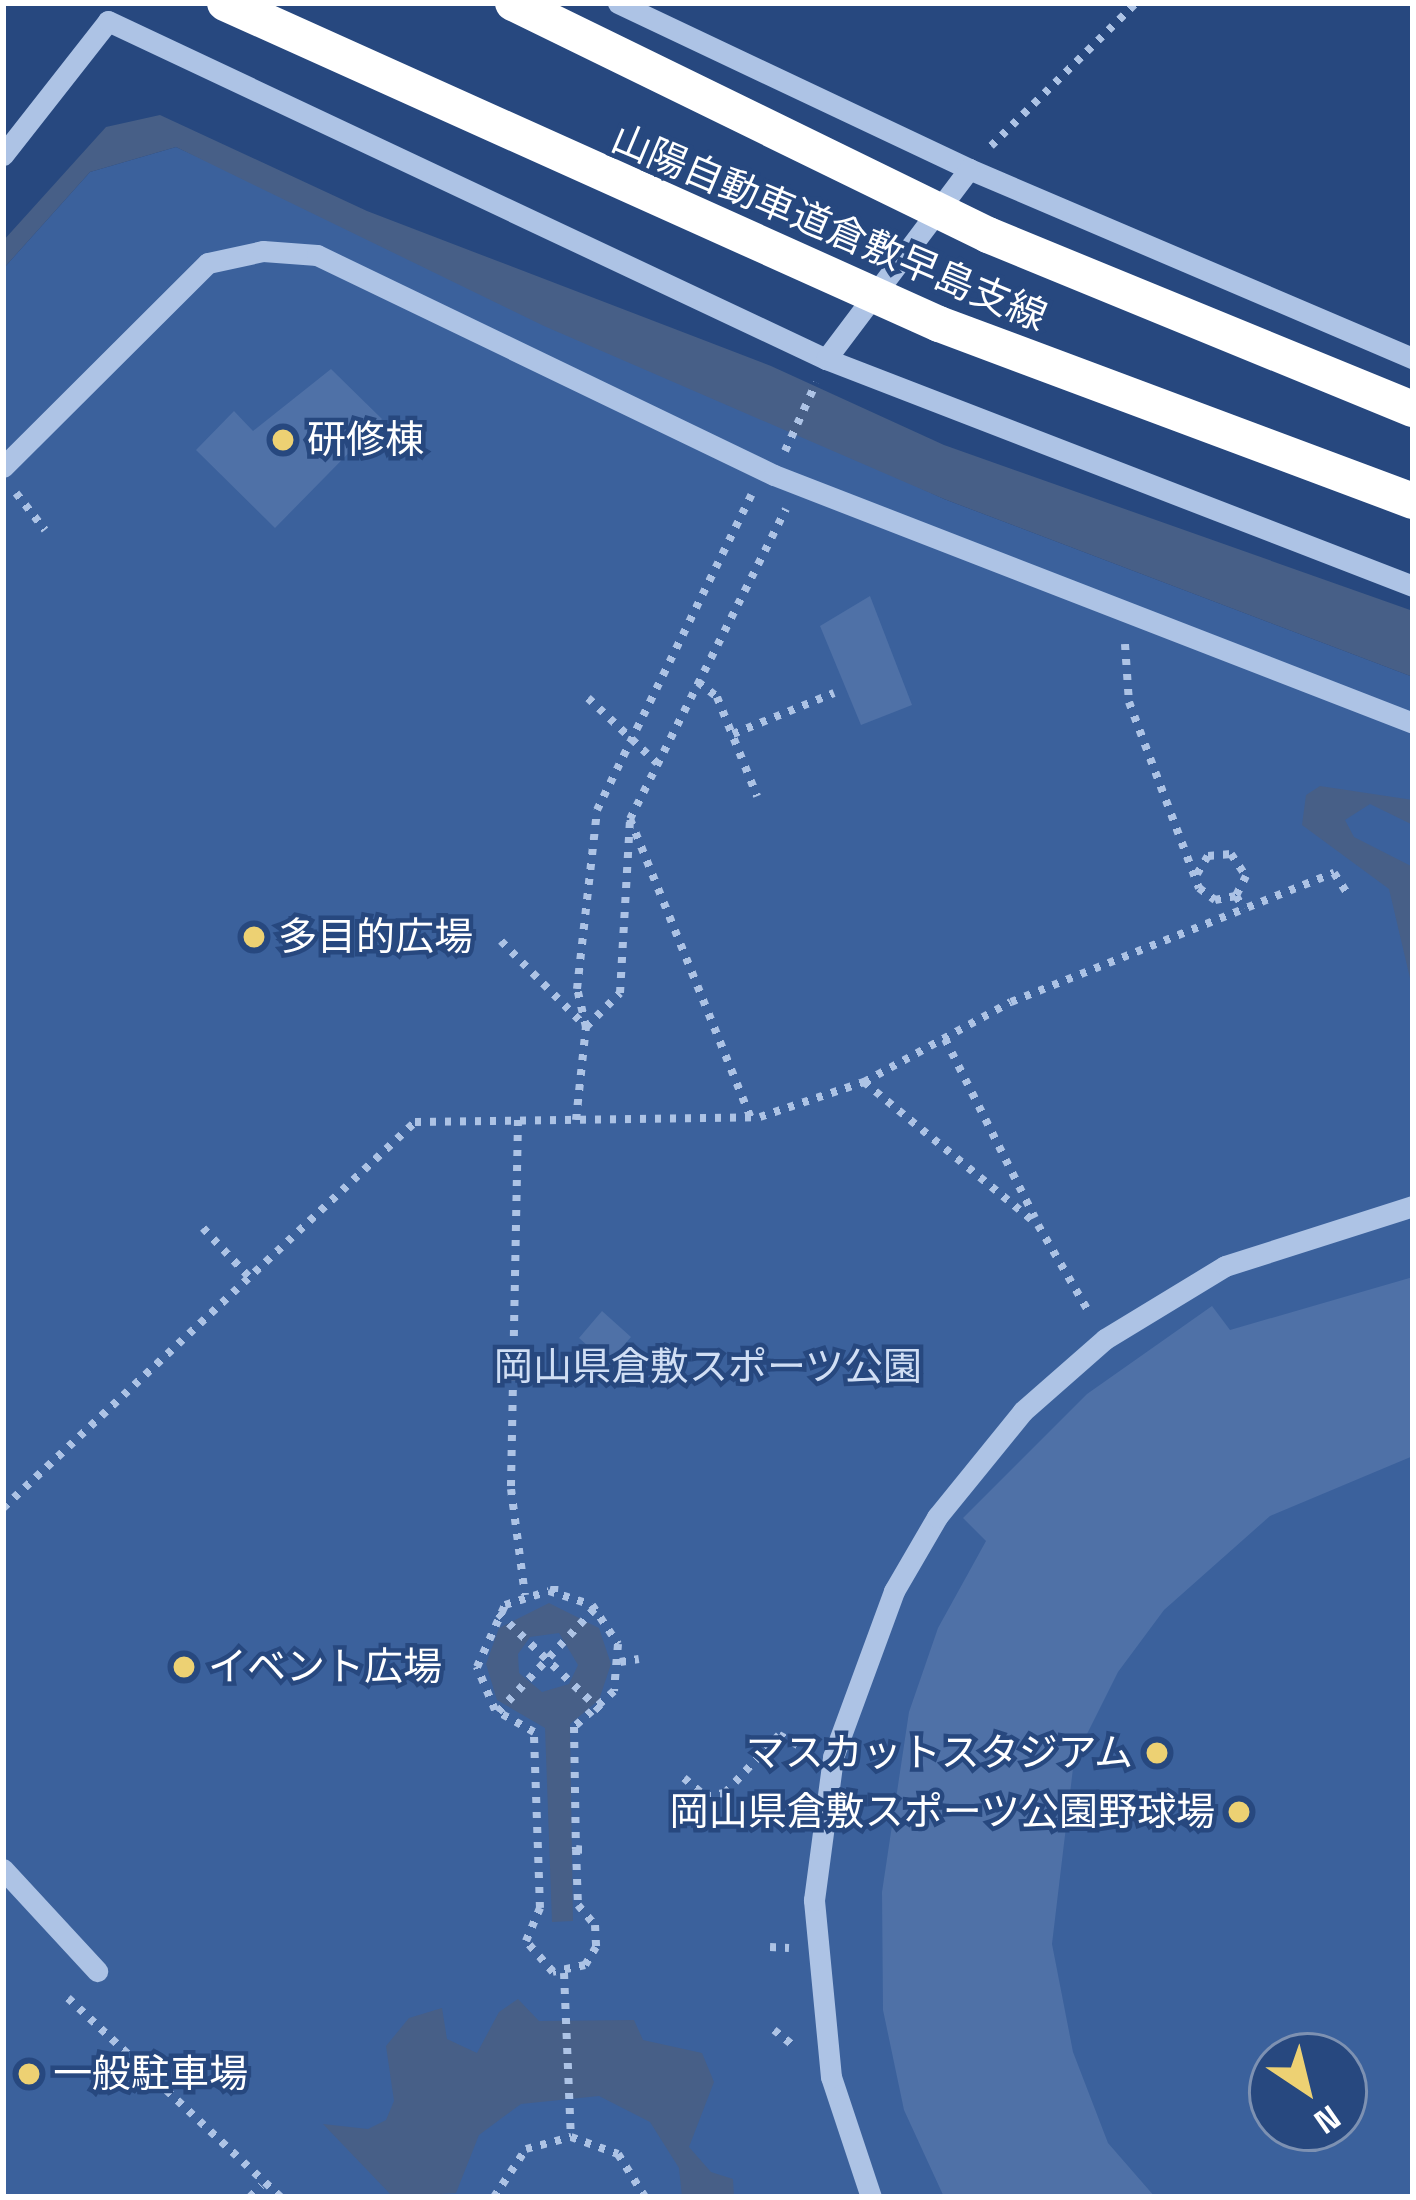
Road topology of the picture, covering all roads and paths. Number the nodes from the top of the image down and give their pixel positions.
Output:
1 (225, 3) edge
2 (513, 3) edge
3 (618, 3) edge
4 (1136, 3) edge
5 (113, 12) edge
6 (990, 147) dead end
7 (3, 155) edge
8 (969, 169) junction
9 (1413, 358) edge
10 (826, 359) junction
11 (817, 381) dead end
12 (1413, 409) edge
13 (790, 440) dead end
14 (3, 467) edge
15 (774, 475) junction
16 (3, 476) edge
17 (1413, 501) edge
18 (45, 530) dead end
19 (1413, 586) edge
20 (1131, 619) junction
21 (698, 682) junction
22 (834, 693) dead end
23 (588, 698) dead end
24 (1413, 723) edge
25 (733, 734) junction
26 (628, 743) junction
27 (657, 764) junction
28 (758, 796) dead end
29 (630, 819) junction
30 (1196, 876) junction
31 (1347, 893) dead end
32 (1236, 896) junction
33 (1244, 909) junction
34 (501, 941) dead end
35 (586, 1027) junction
36 (944, 1038) junction
37 (864, 1082) junction
38 (751, 1118) junction
39 (518, 1120) junction
40 (576, 1120) junction
41 (1413, 1206) edge
42 (1038, 1225) junction
43 (203, 1228) dead end
44 (249, 1277) junction
45 (1105, 1339) junction
46 (3, 1508) edge
47 (555, 1579) dead end
48 (554, 1592) junction
49 (525, 1594) junction
50 (595, 1608) junction
51 (498, 1612) junction
52 (639, 1658) dead end
53 (547, 1660) junction
54 (620, 1662) junction
55 (498, 1712) junction
56 (601, 1712) junction
57 (833, 1756) junction
58 (684, 1778) dead end
59 (3, 1869) edge
60 (97, 1970) dead end
61 (564, 1973) junction
62 (68, 1998) dead end
63 (571, 2137) junction
64 (261, 2186) junction
65 (250, 2197) edge
66 (281, 2197) edge
67 (494, 2197) edge
68 (645, 2197) edge
69 (871, 2197) edge

1 - 17 highway, 山陽自動車道倉敷早島支線, bridge
2 - 12 highway, 山陽自動車道倉敷早島支線, bridge
3 - 8 street
4 - 6 path
5 - 7 street
5 - 10 street
8 - 9 street
8 - 10 street
10 - 19 street
11 - 13 path
14 - 15 street
15 - 20 street
15 - 21 path
15 - 26 path
16 - 18 path
20 - 24 street
20 - 30 path
21 - 25 path
21 - 27 path
22 - 25 path
23 - 26 path
25 - 28 path
26 - 27 path
26 - 35 path
27 - 29 path
29 - 35 path
29 - 38 path
30 - 32 path
30 - 32 path
31 - 33 path
32 - 33 path
33 - 36 path
34 - 35 path
35 - 40 path
36 - 37 path
36 - 42 path
37 - 38 path
37 - 42 path
38 - 40 path
39 - 40 path
39 - 44 path
39 - 49 path
41 - 45 street
42 - 45 path
43 - 44 path
44 - 46 path
45 - 57 street
47 - 48 path
48 - 49 path
48 - 50 path
49 - 51 path
50 - 53 path
50 - 54 path
51 - 53 path
51 - 55 path
52 - 54 path
53 - 55 path
53 - 56 path
54 - 56 path
55 - 61 path
56 - 61 path
57 - 58 path
57 - 69 street
59 - 60 street
61 - 63 path
62 - 64 path
63 - 67 path
63 - 68 path
64 - 65 path
64 - 66 path

